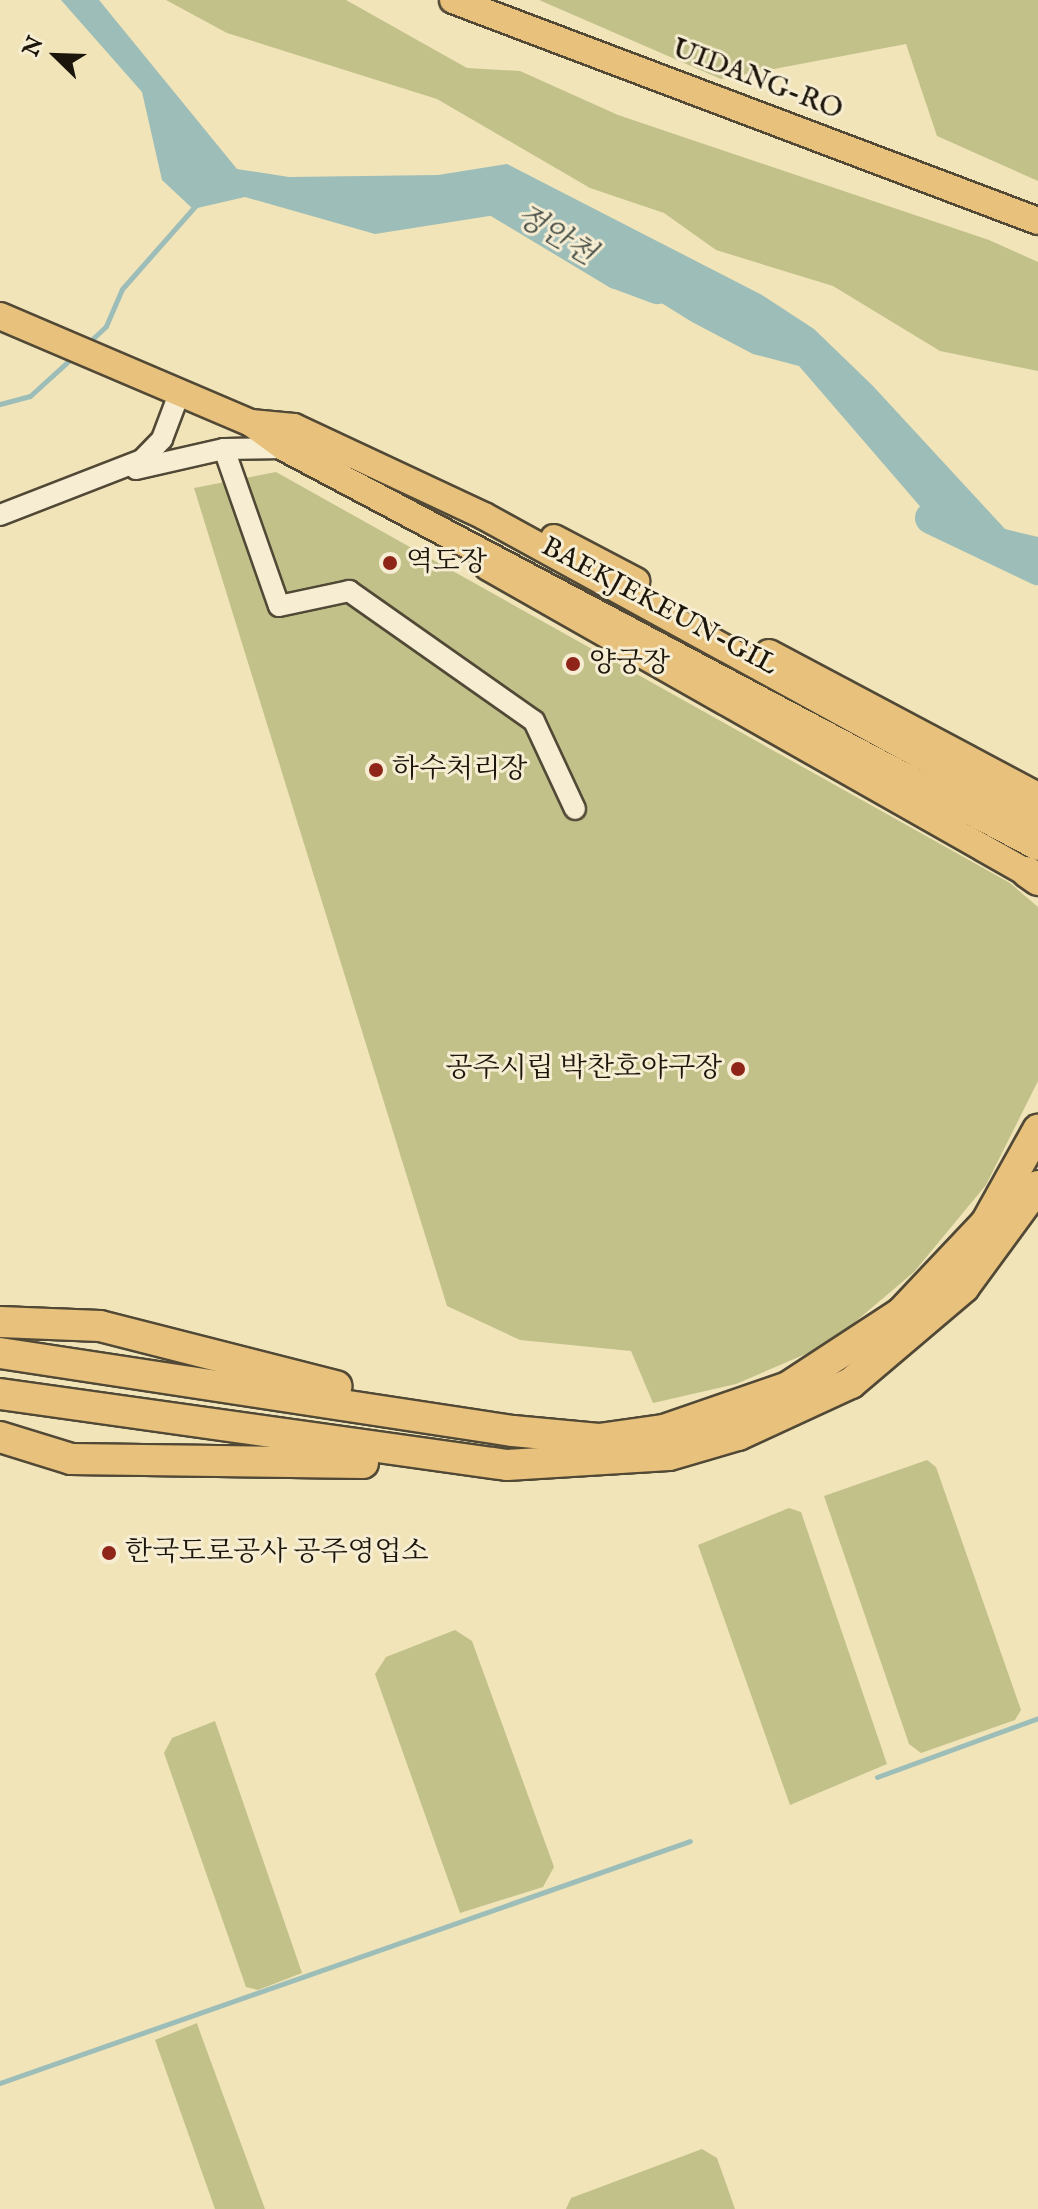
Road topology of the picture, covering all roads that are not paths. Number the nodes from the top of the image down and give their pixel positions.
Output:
1 (453, 0) edge
2 (1038, 221) edge
3 (0, 316) edge
4 (179, 394) junction
5 (251, 423) junction
6 (285, 448) junction
7 (224, 449) junction
8 (121, 474) junction
9 (421, 486) junction
10 (0, 515) edge
11 (1038, 796) edge
12 (575, 809) dead end
13 (1038, 820) edge
14 (1036, 870) edge
15 (1038, 1130) edge
16 (1038, 1186) edge
17 (0, 1322) edge
18 (0, 1353) edge
19 (0, 1394) edge
20 (513, 1431) junction
21 (0, 1437) edge
22 (507, 1465) junction

1 - 2 main road, UIDANG-RO
3 - 4 main road, BAEKJEKEUN-GIL
4 - 5 main road, BAEKJEKEUN-GIL
4 - 8 street
5 - 6 main road, BAEKJEKEUN-GIL
5 - 9 main road, BAEKJEKEUN-GIL
6 - 7 street
6 - 14 main road, BAEKJEKEUN-GIL
7 - 8 street
7 - 12 street
8 - 10 street
9 - 11 main road
9 - 13 main road, BAEKJEKEUN-GIL
15 - 20 highway
16 - 22 highway
17 - 20 highway
18 - 20 highway
19 - 22 highway
21 - 22 highway

